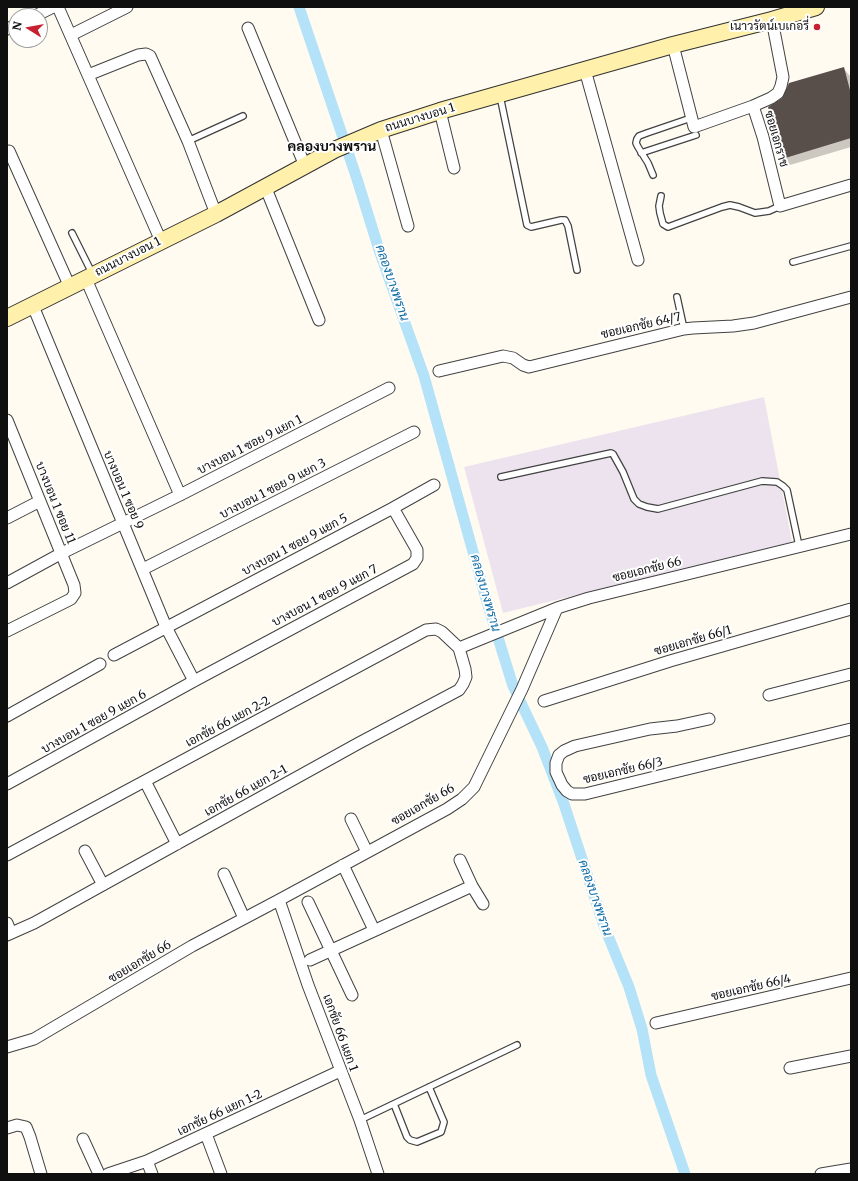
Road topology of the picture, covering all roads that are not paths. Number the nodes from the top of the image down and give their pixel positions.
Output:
1 (58, 7) edge
2 (126, 7) edge
3 (816, 7) edge
4 (772, 20) junction
5 (248, 28) dead end
6 (71, 35) junction
7 (673, 45) junction
8 (585, 70) junction
9 (88, 75) junction
10 (499, 94) junction
11 (753, 106) junction
12 (440, 111) junction
13 (243, 116) dead end
14 (691, 118) junction
15 (381, 130) junction
16 (696, 135) dead end
17 (188, 141) junction
18 (10, 151) dead end
19 (641, 152) junction
20 (305, 166) junction
21 (454, 168) dead end
22 (653, 175) dead end
23 (851, 185) edge
24 (265, 186) junction
25 (660, 196) dead end
26 (780, 206) junction
27 (216, 214) junction
28 (408, 226) dead end
29 (72, 233) dead end
30 (161, 241) junction
31 (851, 246) edge
32 (638, 260) dead end
33 (792, 262) dead end
34 (577, 270) dead end
35 (90, 277) junction
36 (70, 288) junction
37 (677, 297) dead end
38 (851, 297) edge
39 (33, 306) junction
40 (7, 318) edge
41 (319, 320) dead end
42 (684, 329) junction
43 (440, 371) dead end
44 (389, 388) dead end
45 (7, 420) edge
46 (414, 432) dead end
47 (11, 443) edge
48 (501, 477) dead end
49 (434, 485) dead end
50 (180, 495) junction
51 (40, 501) junction
52 (393, 508) junction
53 (7, 518) edge
54 (122, 523) junction
55 (851, 534) edge
56 (799, 546) junction
57 (62, 553) junction
58 (142, 569) junction
59 (7, 583) edge
60 (557, 608) junction
61 (851, 609) edge
62 (166, 627) junction
63 (7, 631) edge
64 (459, 648) junction
65 (114, 655) dead end
66 (100, 664) dead end
67 (851, 674) edge
68 (194, 681) junction
69 (769, 694) dead end
70 (544, 701) dead end
71 (7, 716) edge
72 (709, 719) dead end
73 (851, 729) edge
74 (145, 781) junction
75 (7, 784) edge
76 (351, 819) dead end
77 (177, 844) junction
78 (85, 851) dead end
79 (367, 852) junction
80 (7, 855) edge
81 (460, 860) dead end
82 (343, 865) junction
83 (224, 874) dead end
84 (103, 885) junction
85 (472, 886) junction
86 (279, 900) junction
87 (308, 902) dead end
88 (483, 904) dead end
89 (244, 918) junction
90 (8, 930) edge
91 (374, 930) junction
92 (331, 950) junction
93 (310, 960) dead end
94 (851, 978) edge
95 (352, 995) dead end
96 (656, 1023) dead end
97 (516, 1045) dead end
98 (7, 1047) edge
99 (851, 1056) edge
100 (790, 1068) dead end
101 (340, 1071) junction
102 (429, 1087) junction
103 (394, 1104) junction
104 (360, 1120) junction
105 (7, 1128) edge
106 (206, 1134) junction
107 (83, 1139) dead end
108 (147, 1161) junction
109 (851, 1169) edge
110 (41, 1174) edge
111 (99, 1174) edge
112 (108, 1174) edge
113 (152, 1174) edge
114 (222, 1174) edge
115 (378, 1174) edge
116 (821, 1174) edge

1 - 6 street
2 - 6 street
3 - 4 main road, ถนนบางบอน 1
4 - 7 main road, ถนนบางบอน 1
4 - 11 street
5 - 20 street
6 - 9 street
7 - 8 main road, ถนนบางบอน 1
7 - 14 street
8 - 10 main road, ถนนบางบอน 1
8 - 32 street
9 - 17 street
9 - 30 street
10 - 12 main road, ถนนบางบอน 1
10 - 34 lane
11 - 14 street, ซอยเอกราช
11 - 26 street, ซอยเอกราช
12 - 15 main road, ถนนบางบอน 1
12 - 21 street
13 - 17 lane
14 - 19 lane
15 - 20 main road, ถนนบางบอน 1
15 - 28 street
16 - 19 lane
17 - 27 street
18 - 36 street
19 - 22 lane
20 - 24 main road, ถนนบางบอน 1
23 - 26 street
24 - 27 main road, ถนนบางบอน 1
24 - 41 street
25 - 26 lane
27 - 30 main road, ถนนบางบอน 1
29 - 35 lane
30 - 35 main road, ถนนบางบอน 1
31 - 33 lane
35 - 36 main road, ถนนบางบอน 1
35 - 50 street
36 - 39 main road, ถนนบางบอน 1
37 - 42 lane
38 - 42 street, ซอยเอกชัย 64/7
39 - 40 main road, ถนนบางบอน 1
39 - 54 street, บางบอน 1 ซอย 9
42 - 43 street, ซอยเอกชัย 64/7
44 - 50 street, บางบอน 1 ซอย 9 แยก 1
45 - 47 street, บางบอน 1 ซอย 11
46 - 58 street, บางบอน 1 ซอย 9 แยก 3
47 - 51 street, บางบอน 1 ซอย 11
48 - 56 lane
49 - 52 street, บางบอน 1 ซอย 9 แยก 5
50 - 54 street, บางบอน 1 ซอย 9 แยก 1
51 - 53 street
51 - 57 street, บางบอน 1 ซอย 11
52 - 62 street, บางบอน 1 ซอย 9 แยก 5
52 - 68 street, บางบอน 1 ซอย 9 แยก 7
54 - 57 street, บางบอน 1 ซอย 9 แยก 1
54 - 58 street, บางบอน 1 ซอย 9
55 - 56 street, ซอยเอกชัย 66
56 - 60 street, ซอยเอกชัย 66
57 - 59 street, บางบอน 1 ซอย 9 แยก 1
57 - 63 street, บางบอน 1 ซอย 11
58 - 62 street, บางบอน 1 ซอย 9
60 - 64 street
60 - 79 street, ซอยเอกชัย 66
61 - 70 street, ซอยเอกชัย 66/1
62 - 65 street, บางบอน 1 ซอย 9 แยก 5
62 - 68 street, บางบอน 1 ซอย 9
64 - 74 street, เอกชัย 66 แยก 2-2
64 - 77 street, เอกชัย 66 แยก 2-1
66 - 71 street
67 - 69 street
68 - 75 street, บางบอน 1 ซอย 9 แยก 6
72 - 73 street, ซอยเอกชัย 66/3
74 - 77 street
74 - 80 street, เอกชัย 66 แยก 2-2
76 - 79 street
77 - 84 street, เอกชัย 66 แยก 2-1
78 - 84 street
79 - 82 street, ซอยเอกชัย 66
81 - 85 street
82 - 86 street, ซอยเอกชัย 66
82 - 91 street
83 - 89 street
84 - 90 street, เอกชัย 66 แยก 2-1
85 - 88 street
85 - 91 street
86 - 89 street, ซอยเอกชัย 66
86 - 101 street, เอกชัย 66 แยก 1
87 - 92 street
89 - 98 street, ซอยเอกชัย 66
91 - 92 street
92 - 93 street
92 - 95 street
94 - 96 street, ซอยเอกชัย 66/4
97 - 102 lane
99 - 100 street
101 - 104 street, เอกชัย 66 แยก 1
101 - 106 street, เอกชัย 66 แยก 1-2
102 - 103 lane
102 - 103 lane
103 - 104 lane
104 - 115 street, เอกชัย 66 แยก 1
105 - 110 street
106 - 108 street, เอกชัย 66 แยก 1-2
106 - 114 street
107 - 111 street
108 - 112 street, เอกชัย 66 แยก 1-2
108 - 113 street
109 - 116 street

